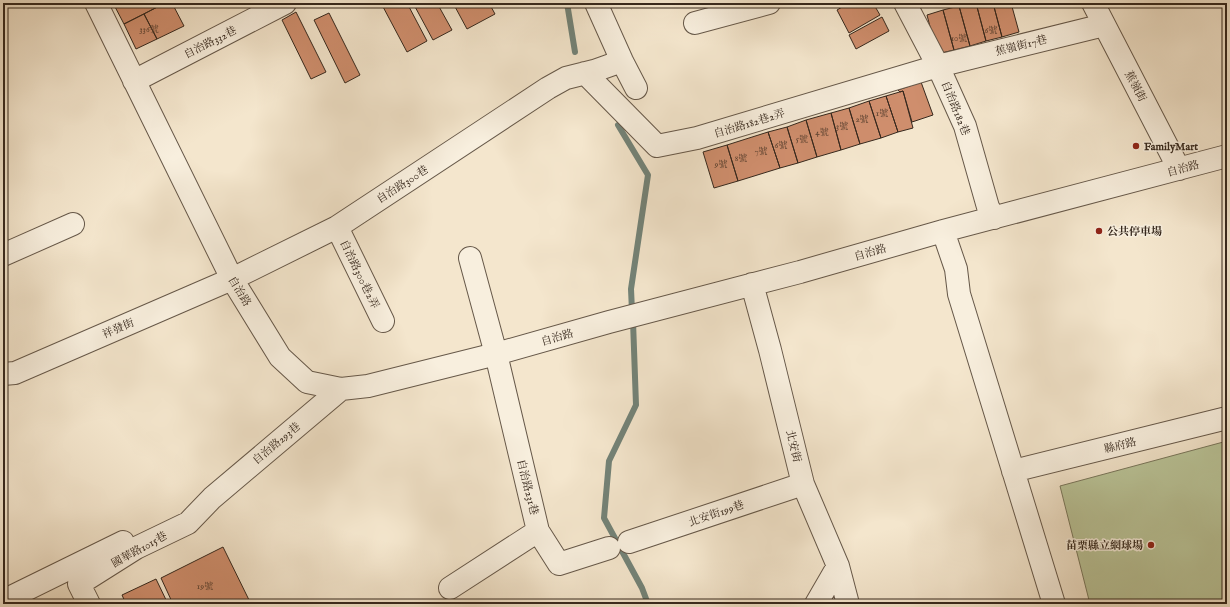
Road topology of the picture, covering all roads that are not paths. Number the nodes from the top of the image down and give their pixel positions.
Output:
1 (96, 3) edge
2 (285, 3) edge
3 (596, 3) edge
4 (770, 3) edge
5 (905, 3) edge
6 (1093, 3) edge
7 (695, 23) dead end
8 (1104, 25) junction
9 (622, 61) junction
10 (938, 66) junction
11 (575, 76) junction
12 (134, 81) junction
13 (636, 88) dead end
14 (1227, 156) edge
15 (1179, 169) junction
16 (994, 218) junction
17 (73, 224) dead end
18 (337, 227) junction
19 (943, 231) junction
20 (3, 254) edge
21 (470, 258) dead end
22 (232, 279) junction
23 (752, 284) junction
24 (383, 321) dead end
25 (496, 354) junction
26 (3, 374) edge
27 (341, 389) junction
28 (1227, 418) edge
29 (1013, 471) junction
30 (803, 484) junction
31 (212, 498) junction
32 (538, 531) junction
33 (619, 545) joint
34 (838, 566) junction
35 (450, 588) dead end
36 (3, 601) edge
37 (89, 604) edge
38 (816, 604) edge
39 (848, 604) edge
40 (1054, 604) edge

1 - 12 street, 自治路
2 - 12 street, 自治路332巷
3 - 9 street
4 - 7 street
5 - 10 street, 自治路182巷
6 - 8 street, 蕉嶺街
8 - 10 street, 蕉嶺街17巷
8 - 15 street, 蕉嶺街
9 - 11 street, 自治路300巷
9 - 13 street
10 - 11 street, 自治路182巷2弄
10 - 16 street, 自治路182巷
11 - 18 street, 自治路300巷
12 - 22 street, 自治路
14 - 15 street, 自治路
15 - 16 street, 自治路
16 - 19 street, 自治路
17 - 20 street
18 - 22 street, 自治路300巷
18 - 24 street, 自治路300巷2弄
19 - 23 street, 自治路
19 - 29 street
21 - 25 street, 自治路231巷
22 - 26 street, 祥發街
22 - 27 street, 自治路
23 - 25 street, 自治路
23 - 30 street, 北安街
25 - 27 street, 自治路
25 - 32 street, 自治路231巷
27 - 31 street, 自治路293巷
28 - 29 street, 縣府路
29 - 40 street
30 - 33 street, 北安街199巷
30 - 34 street, 北安街
31 - 36 street
31 - 37 street, 國華路1015巷
32 - 33 street, 自治路231巷
32 - 35 street
34 - 38 street
34 - 39 street, 北安街

